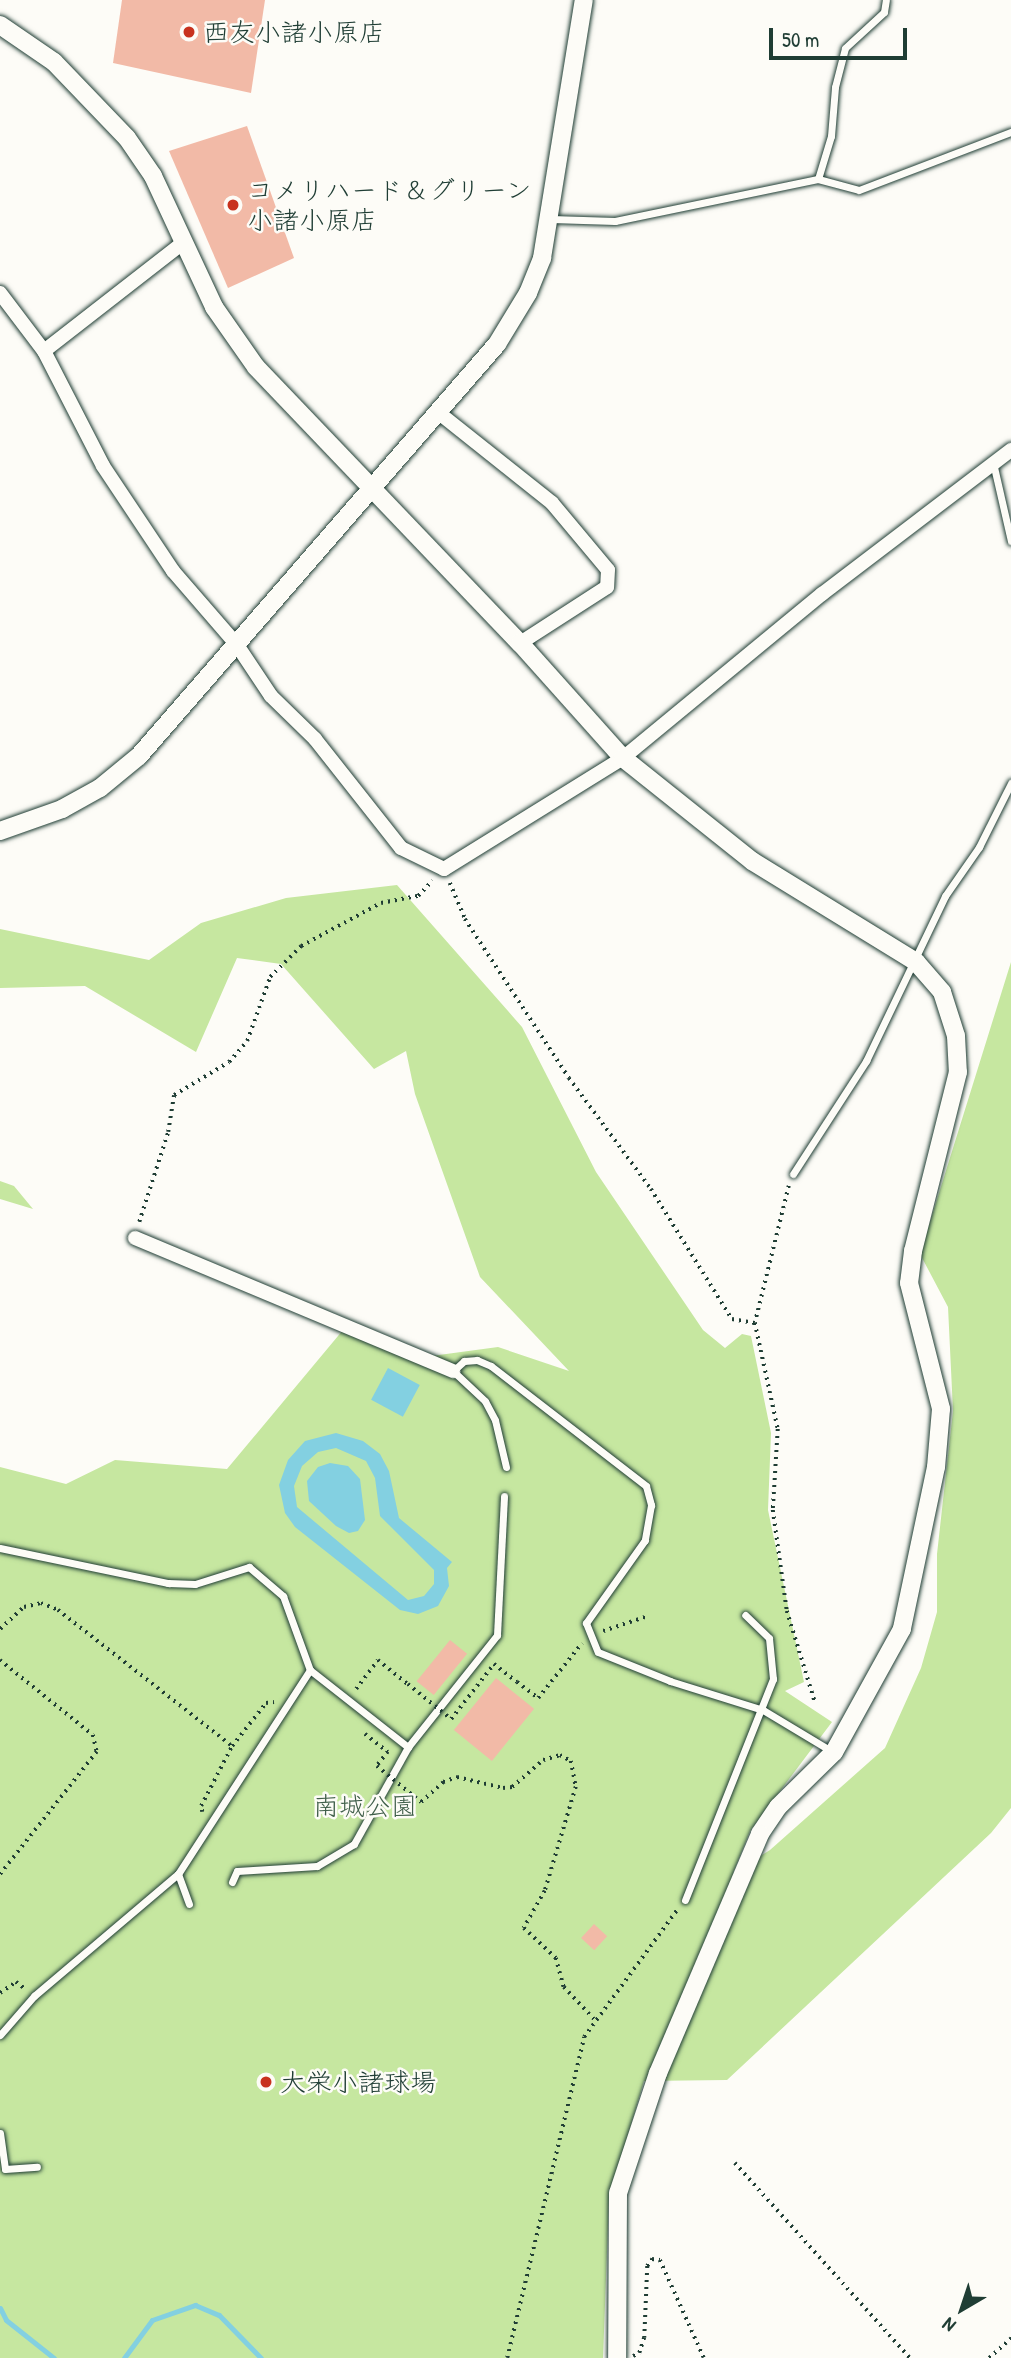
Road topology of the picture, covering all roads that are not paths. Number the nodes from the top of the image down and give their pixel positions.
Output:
1 (584, 0) edge
2 (886, 0) edge
3 (0, 25) edge
4 (1011, 132) edge
5 (818, 179) junction
6 (551, 219) junction
7 (184, 242) junction
8 (0, 293) edge
9 (44, 351) junction
10 (439, 413) junction
11 (1011, 450) edge
12 (994, 467) junction
13 (373, 488) junction
14 (1011, 541) edge
15 (520, 643) junction
16 (237, 645) junction
17 (623, 758) junction
18 (1011, 783) edge
19 (0, 831) edge
20 (916, 962) junction
21 (793, 1174) road end
22 (135, 1238) road end
23 (453, 1371) junction
24 (506, 1467) dead end
25 (504, 1496) dead end
26 (0, 1548) edge
27 (745, 1615) dead end
28 (310, 1670) junction
29 (763, 1710) junction
30 (408, 1746) junction
31 (834, 1752) junction
32 (178, 1874) junction
33 (232, 1882) dead end
34 (685, 1900) road end
35 (189, 1904) dead end
36 (0, 2035) edge
37 (0, 2133) edge
38 (37, 2167) dead end
39 (617, 2358) edge

1 - 6 street
2 - 5 lane
3 - 7 street
4 - 5 lane
5 - 6 lane
6 - 10 street
7 - 9 street
7 - 13 street
8 - 9 street
9 - 16 street
10 - 13 street
10 - 15 street
11 - 12 street
12 - 14 lane
12 - 17 street
13 - 15 street
13 - 16 street
15 - 17 street
16 - 17 street
16 - 19 street
17 - 20 street
18 - 20 lane
20 - 21 lane
20 - 31 street
22 - 23 street
23 - 24 lane
23 - 29 lane
25 - 30 lane
26 - 28 lane
27 - 29 lane
28 - 30 lane
28 - 32 lane
29 - 31 lane
29 - 34 lane
30 - 33 lane
31 - 39 street
32 - 35 lane
32 - 36 lane
37 - 38 lane

